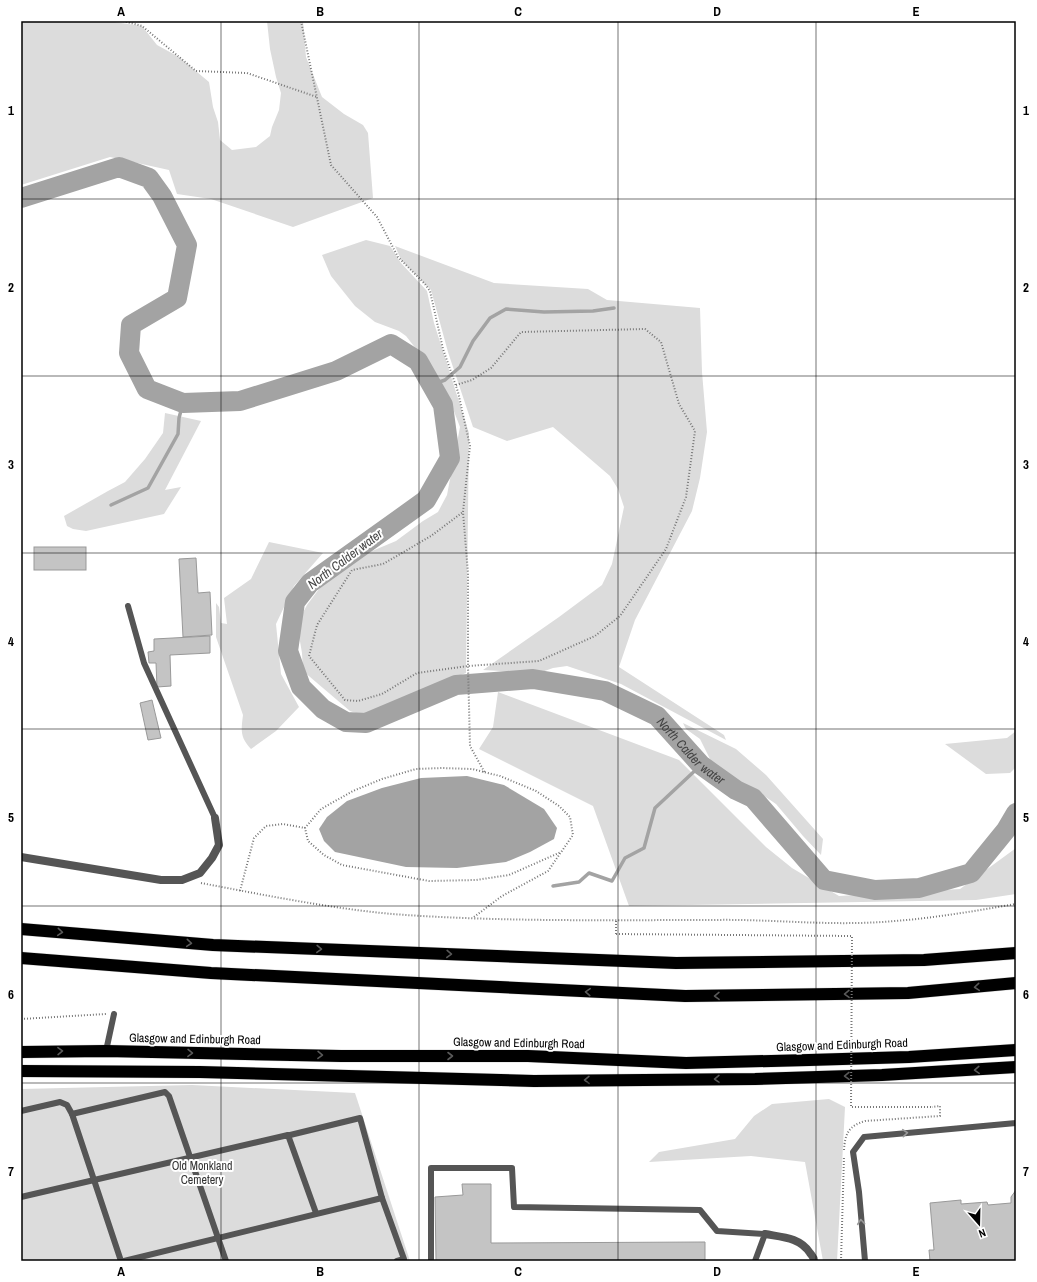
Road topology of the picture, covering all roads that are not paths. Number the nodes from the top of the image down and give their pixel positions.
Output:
1 (128, 606) dead end
2 (215, 818) joint
3 (21, 857) edge
4 (21, 929) edge
5 (1016, 953) edge
6 (21, 958) edge
7 (1016, 983) edge
8 (114, 1014) road end
9 (1016, 1050) edge
10 (106, 1051) junction
11 (21, 1052) edge
12 (1016, 1067) edge
13 (21, 1071) edge
14 (21, 1111) edge
15 (72, 1114) junction
16 (1016, 1123) edge
17 (286, 1136) junction
18 (190, 1158) junction
19 (94, 1181) junction
20 (21, 1197) edge
21 (382, 1198) junction
22 (316, 1213) junction
23 (765, 1234) junction
24 (218, 1238) junction
25 (402, 1260) edge
26 (122, 1261) edge
27 (226, 1261) edge
28 (431, 1261) edge
29 (754, 1261) edge
30 (814, 1261) edge
31 (865, 1261) edge

1 - 2 lane
2 - 3 street
4 -> 5 highway
7 -> 6 highway
8 - 10 lane
10 -> 9 highway, Glasgow and Edinburgh Road
11 -> 10 highway, Glasgow and Edinburgh Road
12 -> 13 highway
14 - 15 lane
15 - 18 lane
15 - 19 lane
31 -> 16 lane
17 - 18 lane
17 - 21 lane
17 - 22 lane
18 - 19 lane
18 - 24 lane
19 - 20 lane
19 - 26 lane
21 - 22 lane
21 - 25 lane
22 - 24 lane
23 - 28 lane
23 - 29 lane
23 - 30 street
24 - 26 lane
24 - 27 lane

